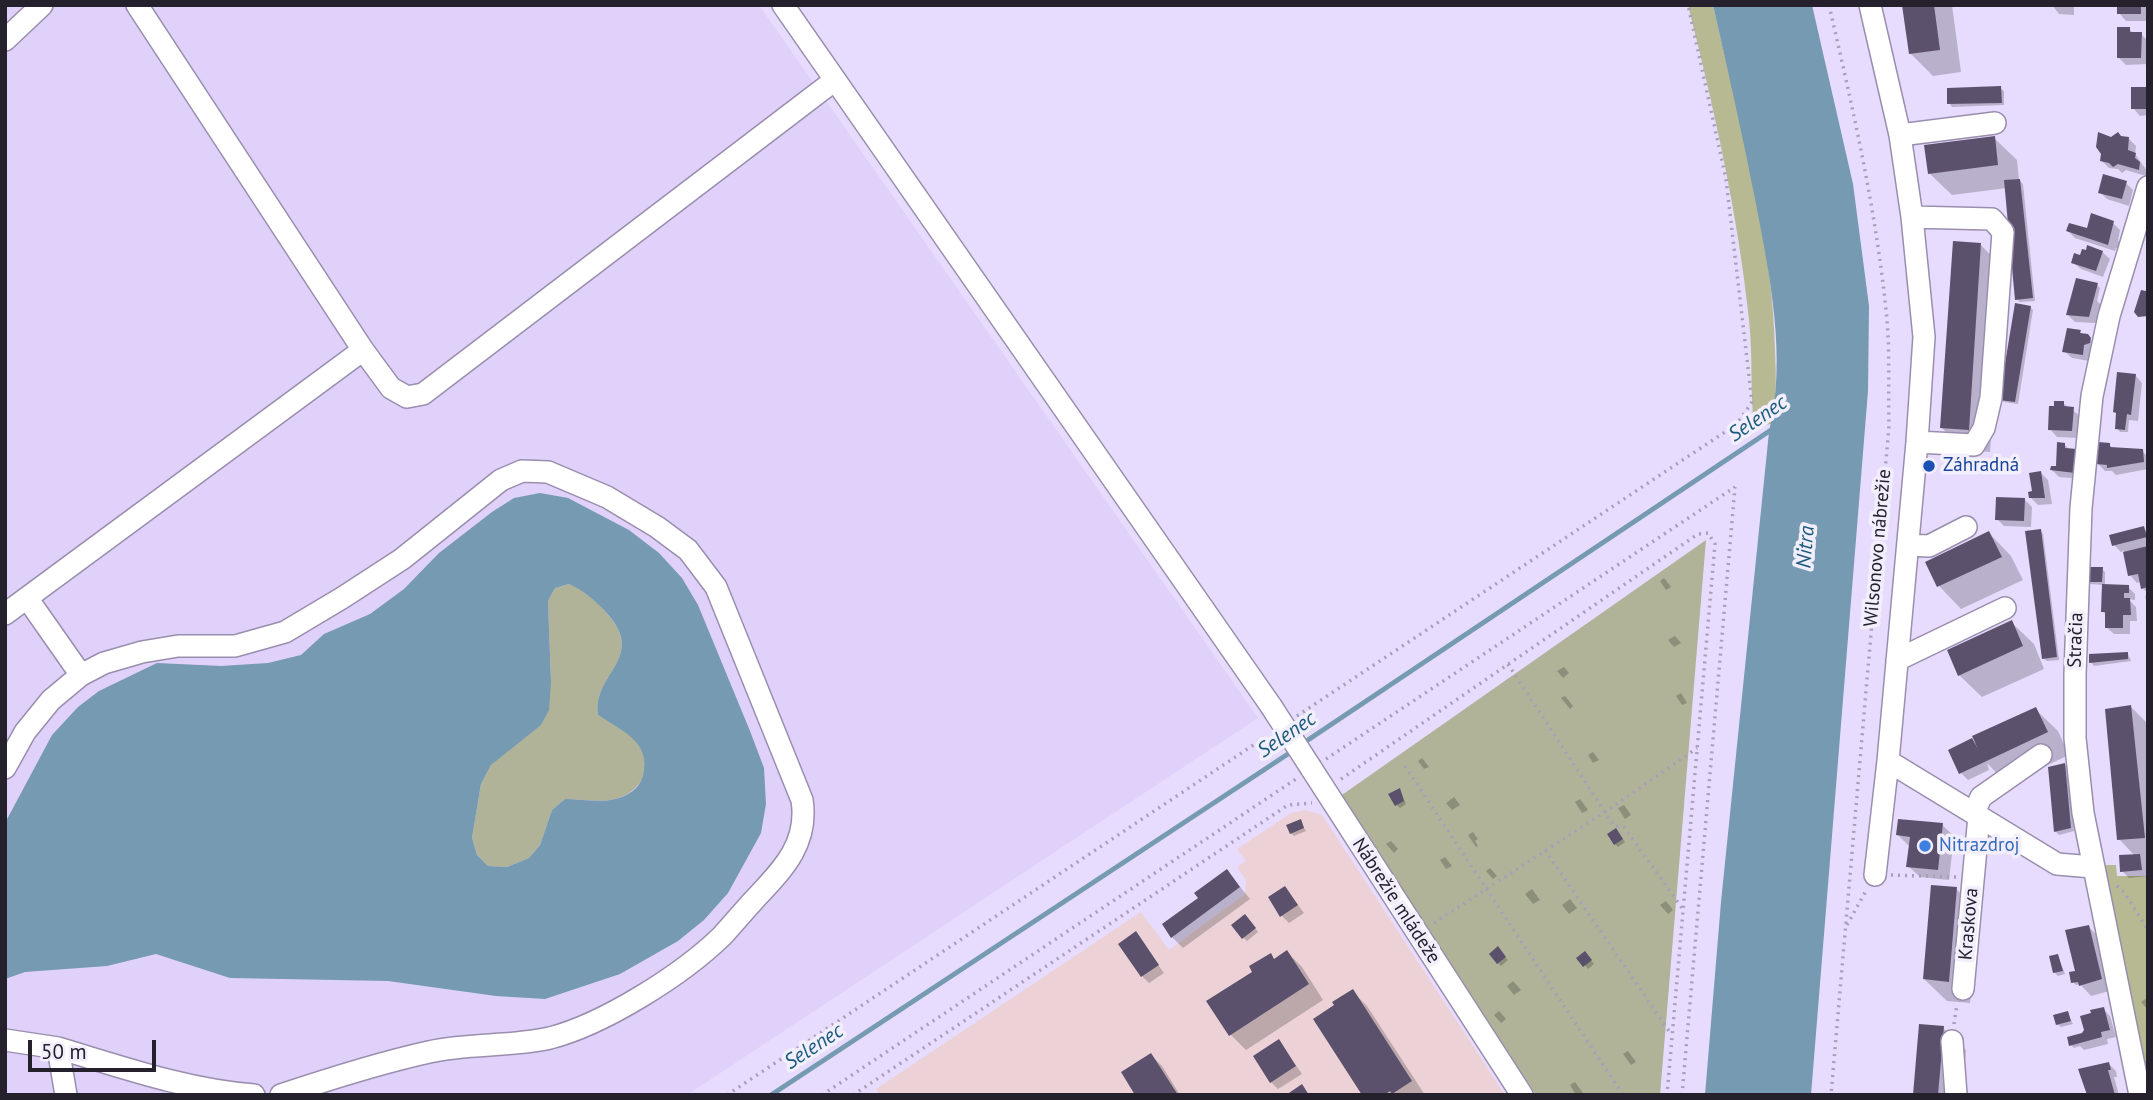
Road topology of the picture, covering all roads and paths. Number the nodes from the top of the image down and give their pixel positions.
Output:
1 (42, 5) edge
2 (137, 5) edge
3 (783, 5) edge
4 (1688, 5) edge
5 (1829, 5) edge
6 (1870, 5) edge
7 (5, 40) edge
8 (835, 80) junction
9 (1996, 123) dead end
10 (1899, 135) junction
11 (2148, 187) edge
12 (1912, 217) junction
13 (363, 349) junction
14 (1917, 442) junction
15 (1966, 527) dead end
16 (1908, 545) junction
17 (27, 598) junction
18 (2005, 608) dead end
19 (5, 614) edge
20 (1897, 660) junction
21 (1508, 664) junction
22 (81, 676) junction
23 (1296, 717) dead end
24 (1272, 732) dead end
25 (1697, 748) junction
26 (2041, 755) dead end
27 (1888, 761) junction
28 (1405, 766) dead end
29 (5, 768) edge
30 (1311, 768) junction
31 (1332, 802) junction
32 (1605, 812) junction
33 (1977, 815) junction
34 (1545, 850) junction
35 (2093, 867) junction
36 (1875, 876) junction
37 (1973, 878) junction
38 (1486, 888) junction
39 (1683, 910) junction
40 (1845, 928) junction
41 (2148, 930) edge
42 (1418, 934) junction
43 (1963, 989) joint
44 (1672, 1036) junction
45 (5, 1040) edge
46 (1952, 1041) joint
47 (58, 1048) junction
48 (66, 1095) edge
49 (254, 1095) edge
50 (281, 1095) edge
51 (727, 1095) edge
52 (822, 1095) edge
53 (853, 1095) edge
54 (1522, 1095) edge
55 (1623, 1095) edge
56 (1667, 1095) edge
57 (1682, 1095) edge
58 (1831, 1095) edge
59 (1956, 1095) edge
60 (2140, 1095) edge

1 - 7 street
2 - 13 street
3 - 8 street, Nábrežie mládeže
4 - 23 path
5 - 40 path, Wilsonovo nábrežie
6 - 10 street, Wilsonovo nábrežie
8 - 13 street
8 - 30 street, Nábrežie mládeže, bridge
9 - 10 street
10 - 12 street, Wilsonovo nábrežie
11 - 35 street, Stračia
12 - 14 street, Wilsonovo nábrežie
12 - 14 street
13 - 17 street
14 - 16 street, Wilsonovo nábrežie
15 - 16 street, Wilsonovo nábrežie
16 - 20 street, Wilsonovo nábrežie
17 - 19 street
17 - 22 street
18 - 20 street
20 - 27 street, Wilsonovo nábrežie
21 - 25 path
21 - 31 path
21 - 32 path
22 - 29 street
22 - 50 street
24 - 51 path
25 - 32 path
25 - 39 path
26 - 33 street
27 - 33 street
27 - 36 street, Wilsonovo nábrežie
28 - 38 path
30 - 31 street, Nábrežie mládeže
30 - 52 path
30 - 57 path
31 - 42 street, Nábrežie mládeže
31 - 53 path
32 - 34 path
32 - 39 path
33 - 35 street
33 - 37 street, Kraskova
34 - 38 path
34 - 44 path
35 - 41 path
35 - 60 street, Stračia
36 - 37 path
36 - 40 path
37 - 43 street, Kraskova
38 - 42 path
38 - 55 path
39 - 44 path
40 - 58 path, Wilsonovo nábrežie
42 - 54 street, Nábrežie mládeže
43 - 46 path
44 - 56 path
45 - 47 street
46 - 59 street
47 - 48 street
47 - 49 street

